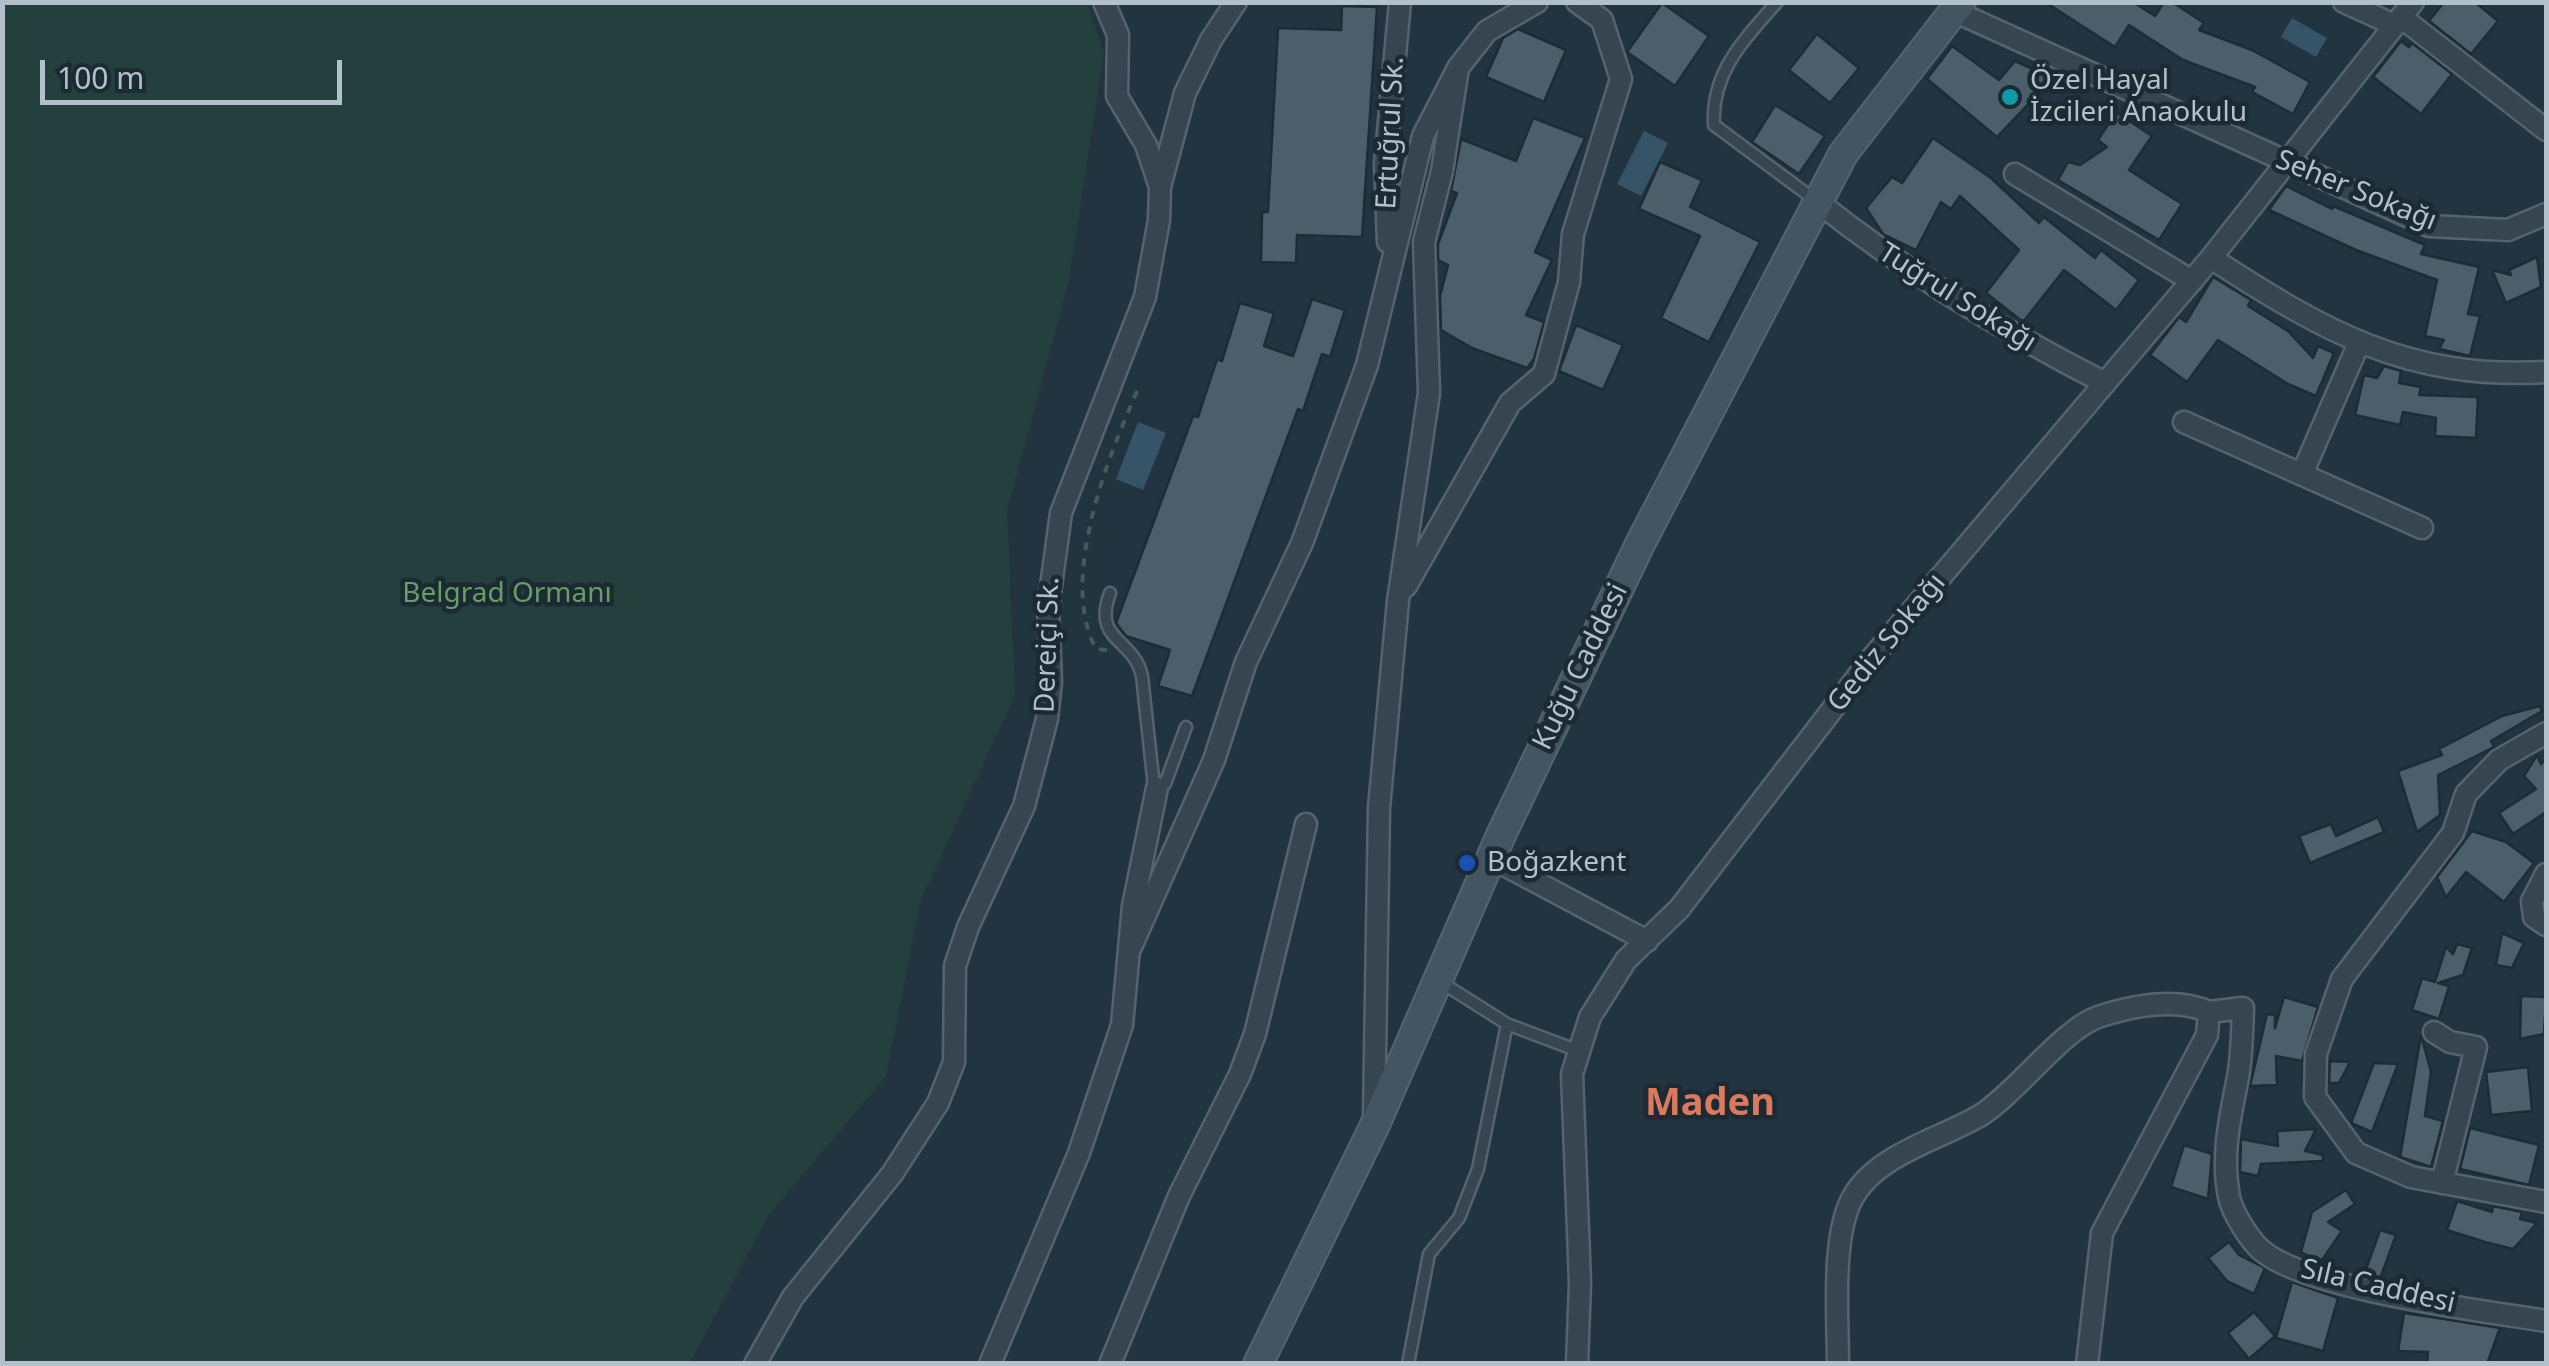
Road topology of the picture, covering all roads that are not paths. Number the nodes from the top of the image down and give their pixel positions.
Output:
1 (1104, 2) edge
2 (1236, 2) edge
3 (1400, 2) edge
4 (1537, 2) edge
5 (1577, 2) edge
6 (1777, 2) edge
7 (2344, 2) edge
8 (1958, 7) edge
9 (2402, 15) edge
10 (1458, 68) junction
11 (2546, 130) edge
12 (2287, 165) junction
13 (2014, 174) dead end
14 (1160, 187) junction
15 (1818, 202) junction
16 (2546, 214) edge
17 (2210, 258) junction
18 (1388, 264) junction
19 (2192, 281) junction
20 (2359, 343) junction
21 (2546, 372) edge
22 (2104, 382) junction
23 (2184, 422) dead end
24 (2302, 474) junction
25 (2422, 528) dead end
26 (1110, 593) dead end
27 (1398, 601) junction
28 (1186, 726) dead end
29 (2546, 733) edge
30 (1157, 788) junction
31 (1306, 824) dead end
32 (1491, 858) junction
33 (2546, 874) edge
34 (2546, 925) edge
35 (1646, 940) junction
36 (1131, 947) junction
37 (1438, 980) junction
38 (2210, 1012) junction
39 (1508, 1024) junction
40 (2434, 1032) dead end
41 (1576, 1050) junction
42 (1374, 1128) junction
43 (2442, 1183) junction
44 (2546, 1202) edge
45 (2546, 1321) edge
46 (755, 1364) edge
47 (990, 1364) edge
48 (1110, 1364) edge
49 (1258, 1364) edge
50 (1408, 1364) edge
51 (1577, 1364) edge
52 (1838, 1364) edge
53 (2087, 1364) edge

1 - 14 street
2 - 14 street, Dereiçi Sk.
3 - 18 street, Ertuğrul Sk.
4 - 10 street
5 - 27 street
6 - 15 lane
7 - 9 street
8 - 12 street, Seher Sokağı
8 - 15 street, Kuğu Caddesi
9 - 11 street
9 - 12 street, Gediz Sokağı
10 - 18 street
10 - 27 street
12 - 16 street, Seher Sokağı
12 - 17 street, Gediz Sokağı
13 - 19 street
14 - 46 street, Dereiçi Sk.
15 - 22 street, Tuğrul Sokağı
15 - 32 street, Kuğu Caddesi
17 - 19 street, Gediz Sokağı
17 - 20 street
18 - 36 street
19 - 22 street, Gediz Sokağı
20 - 21 street
20 - 24 street
22 - 35 street, Gediz Sokağı
23 - 24 street
24 - 25 street
26 - 30 lane
27 - 42 street
28 - 30 lane
29 - 43 street
30 - 36 street
31 - 48 street
32 - 35 street
32 - 37 street, Kuğu Caddesi
33 - 34 street
35 - 41 street, Gediz Sokağı
36 - 47 street
37 - 39 lane
37 - 42 street, Kuğu Caddesi
38 - 45 street, Sıla Caddesi
38 - 52 street
38 - 53 street
39 - 41 lane
39 - 50 lane
40 - 43 street
41 - 51 street, Gediz Sokağı
42 - 49 street, Kuğu Caddesi
43 - 44 street

